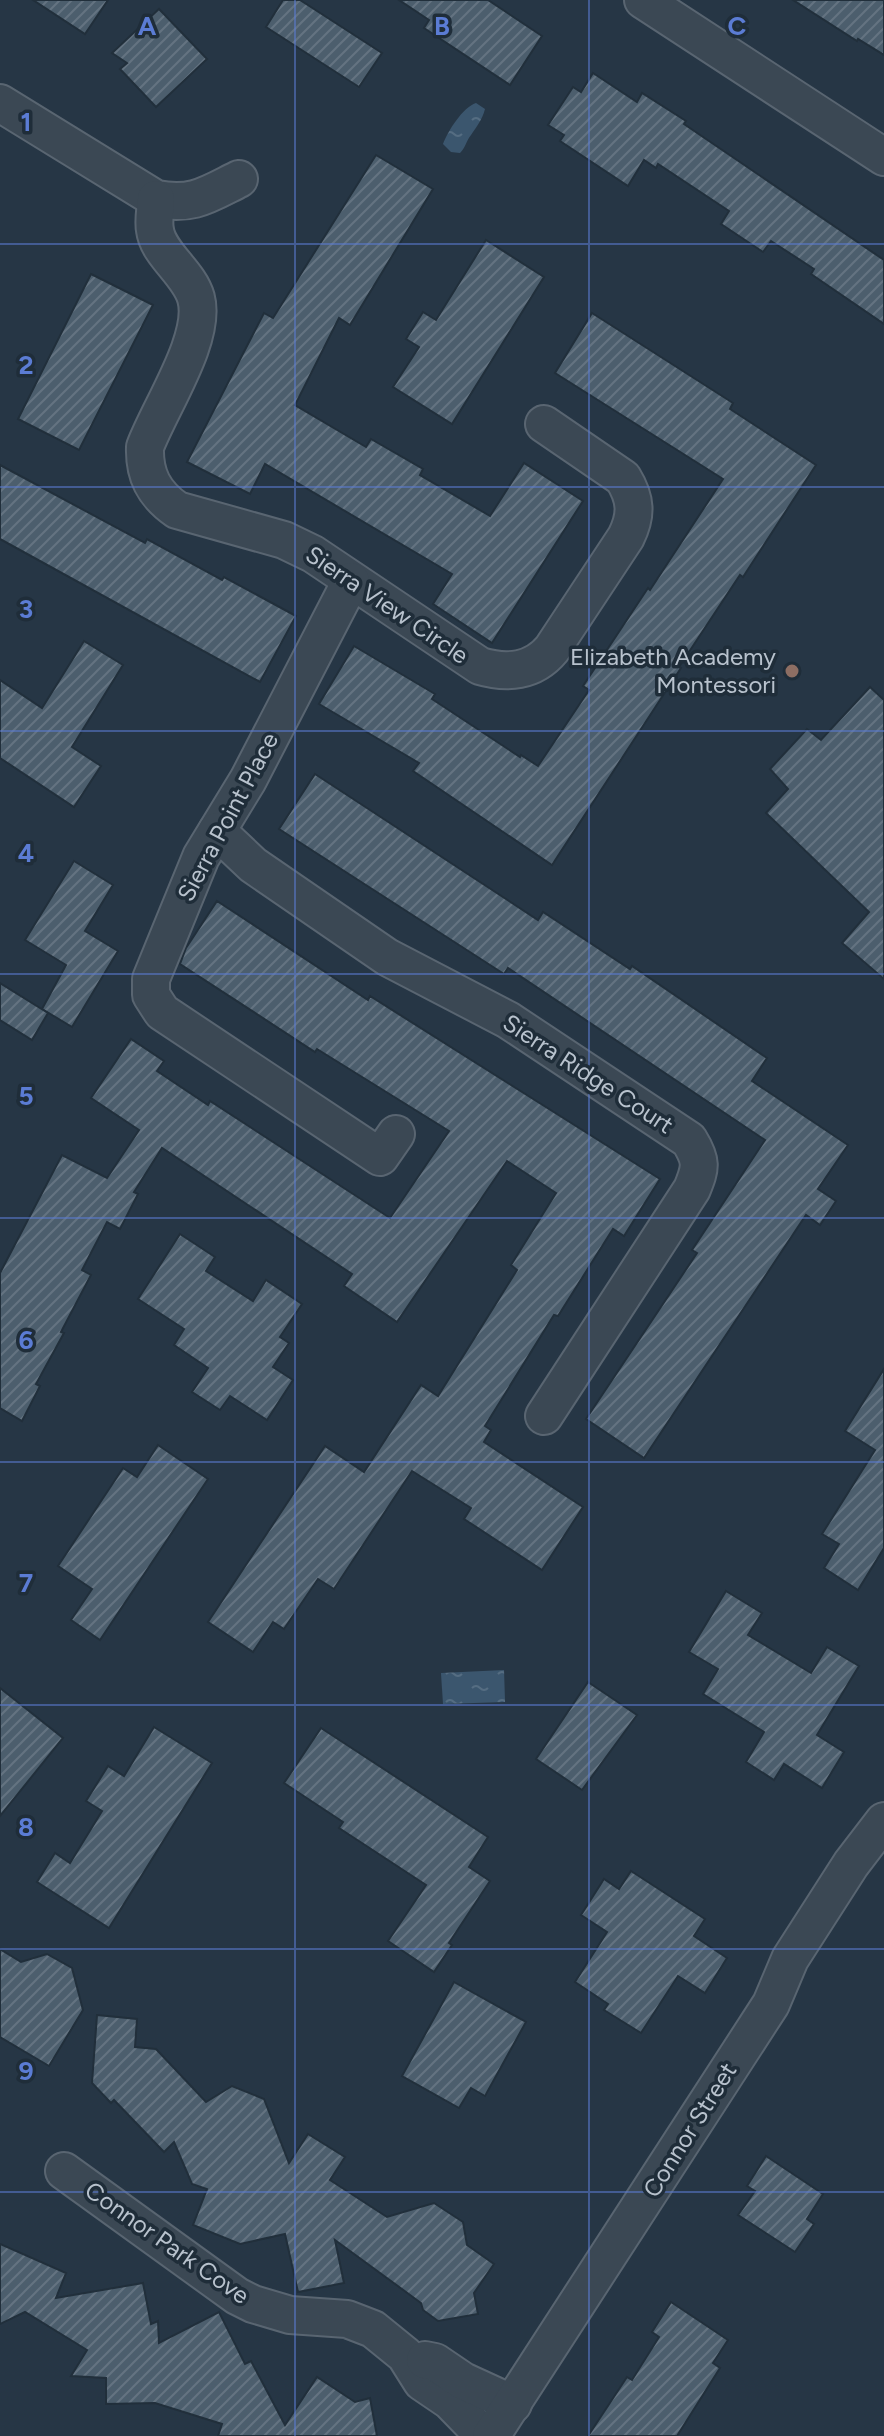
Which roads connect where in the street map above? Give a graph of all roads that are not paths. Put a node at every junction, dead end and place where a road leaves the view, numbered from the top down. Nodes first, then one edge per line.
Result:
1 (643, 0) edge
2 (0, 103) edge
3 (884, 157) edge
4 (239, 179) dead end
5 (156, 199) junction
6 (544, 424) dead end
7 (351, 581) junction
8 (217, 831) junction
9 (396, 1134) dead end
10 (544, 1416) dead end
11 (884, 1821) edge
12 (64, 2171) dead end
13 (405, 2355) junction
14 (513, 2404) junction
15 (484, 2436) edge
16 (491, 2436) edge

1 - 3 street
2 - 5 street
4 - 5 street
5 - 7 street, Sierra View Circle
6 - 7 street, Sierra View Circle
7 - 8 street, Sierra Point Place
8 - 9 street, Sierra Point Place
8 - 10 street, Sierra Ridge Court
11 - 14 street, Connor Street
12 - 13 street, Connor Park Cove
13 - 14 street, Connor Park Cove
13 - 15 street, Connor Park Cove
14 - 16 street, Connor Street

